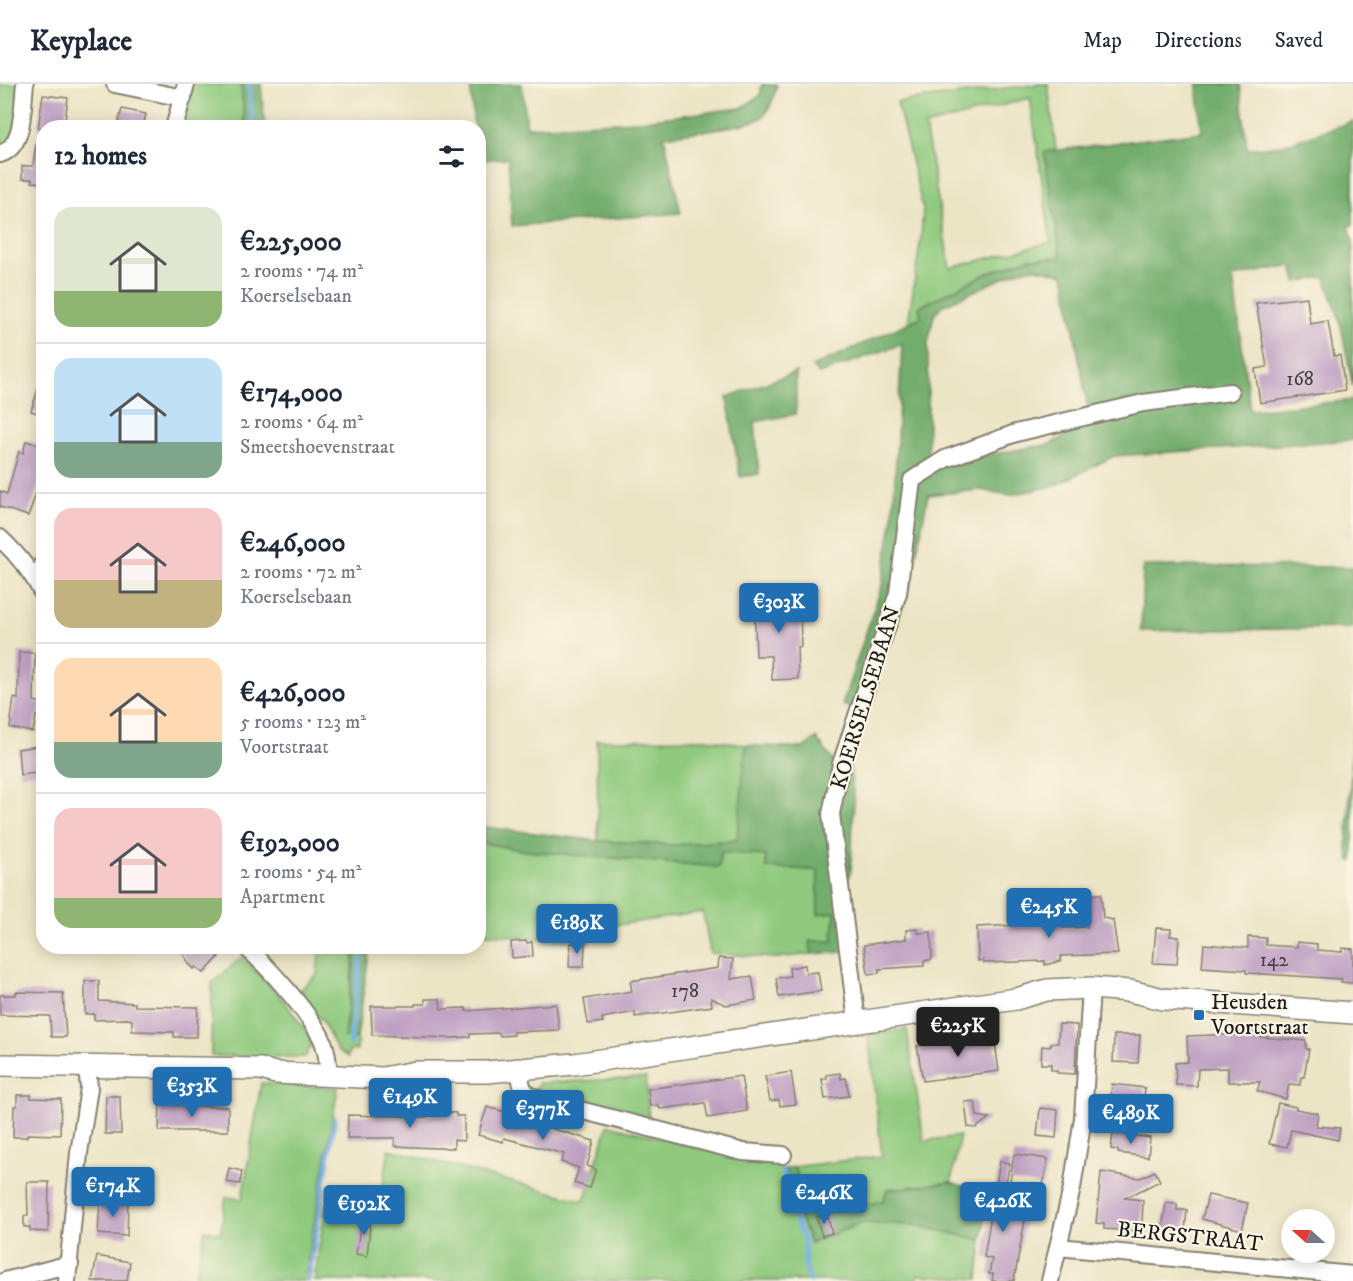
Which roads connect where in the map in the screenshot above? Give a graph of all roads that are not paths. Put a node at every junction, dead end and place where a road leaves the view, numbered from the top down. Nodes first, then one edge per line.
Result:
1 (25, 84) edge
2 (115, 84) edge
3 (184, 91) edge
4 (176, 120) edge
5 (0, 154) edge
6 (1230, 392) dead end
7 (0, 538) edge
8 (36, 582) edge
9 (252, 954) edge
10 (1090, 995) junction
11 (1353, 1013) edge
12 (857, 1022) junction
13 (0, 1065) edge
14 (87, 1066) junction
15 (520, 1069) junction
16 (328, 1070) junction
17 (783, 1155) dead end
18 (1059, 1246) junction
19 (70, 1264) junction
20 (1353, 1275) edge
21 (5, 1281) edge
22 (67, 1281) edge
23 (1050, 1281) edge

1 - 5 street
2 - 3 street
3 - 4 street
6 - 12 street, KOERSELSEBAAN
7 - 8 street
9 - 16 street
10 - 11 street
10 - 12 street
10 - 18 street
12 - 15 street
13 - 14 street
14 - 16 street
14 - 19 street
15 - 16 street
15 - 17 street
18 - 20 street, BERGSTRAAT
18 - 23 street
19 - 21 street
19 - 22 street

